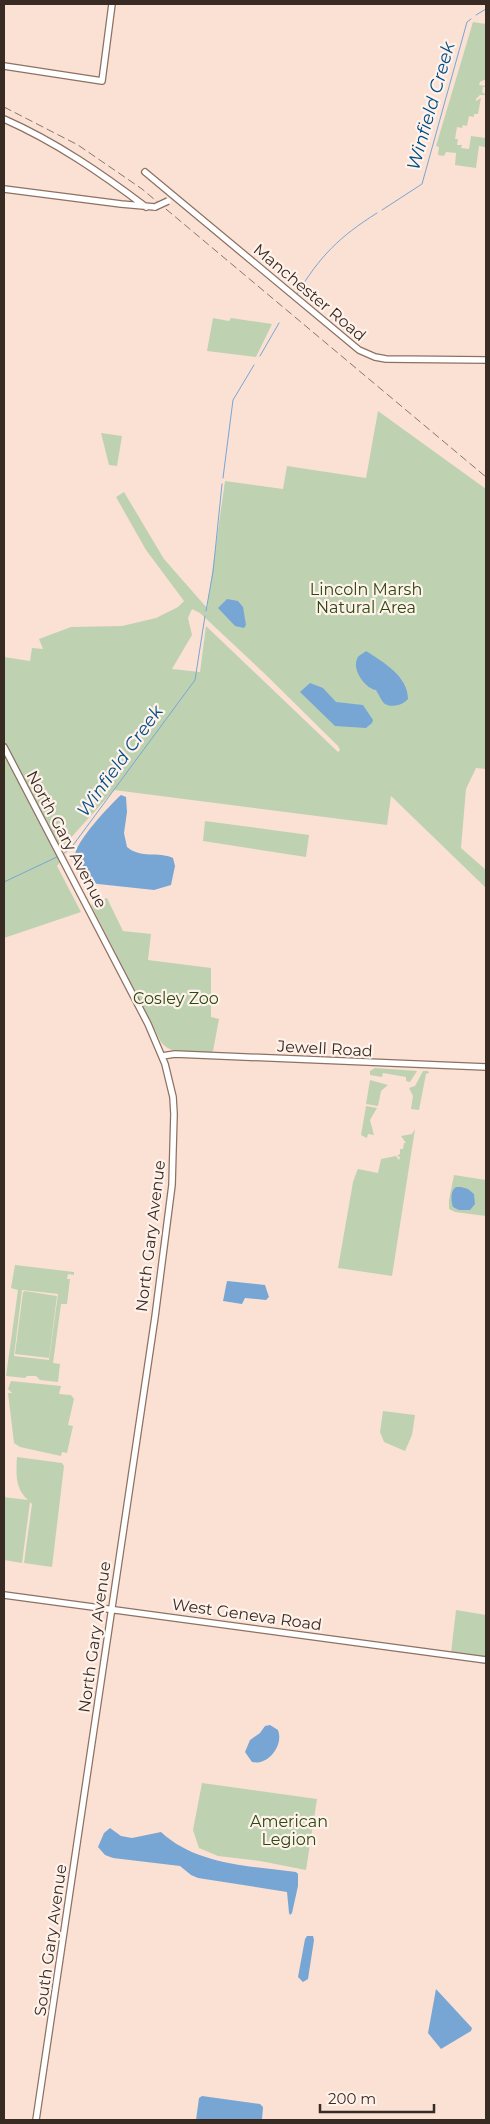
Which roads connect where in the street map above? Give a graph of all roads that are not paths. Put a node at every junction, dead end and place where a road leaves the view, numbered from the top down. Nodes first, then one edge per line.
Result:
1 (112, 4) edge
2 (4, 66) edge
3 (4, 119) edge
4 (145, 172) dead end
5 (4, 189) edge
6 (171, 199) junction
7 (146, 207) junction
8 (486, 360) edge
9 (4, 747) edge
10 (162, 1056) junction
11 (486, 1067) edge
12 (4, 1595) edge
13 (112, 1610) junction
14 (486, 1660) edge
15 (90, 1764) joint
16 (36, 2120) edge

1 - 2 street
3 - 7 street
4 - 6 street, Manchester Road
5 - 7 street
6 - 7 street, bridge
6 - 8 street, Manchester Road
9 - 10 street, North Gary Avenue
10 - 11 street, Jewell Road
10 - 13 street, North Gary Avenue
12 - 13 street, West Geneva Road
13 - 14 street, West Geneva Road
13 - 15 street, North Gary Avenue
15 - 16 street, South Gary Avenue

